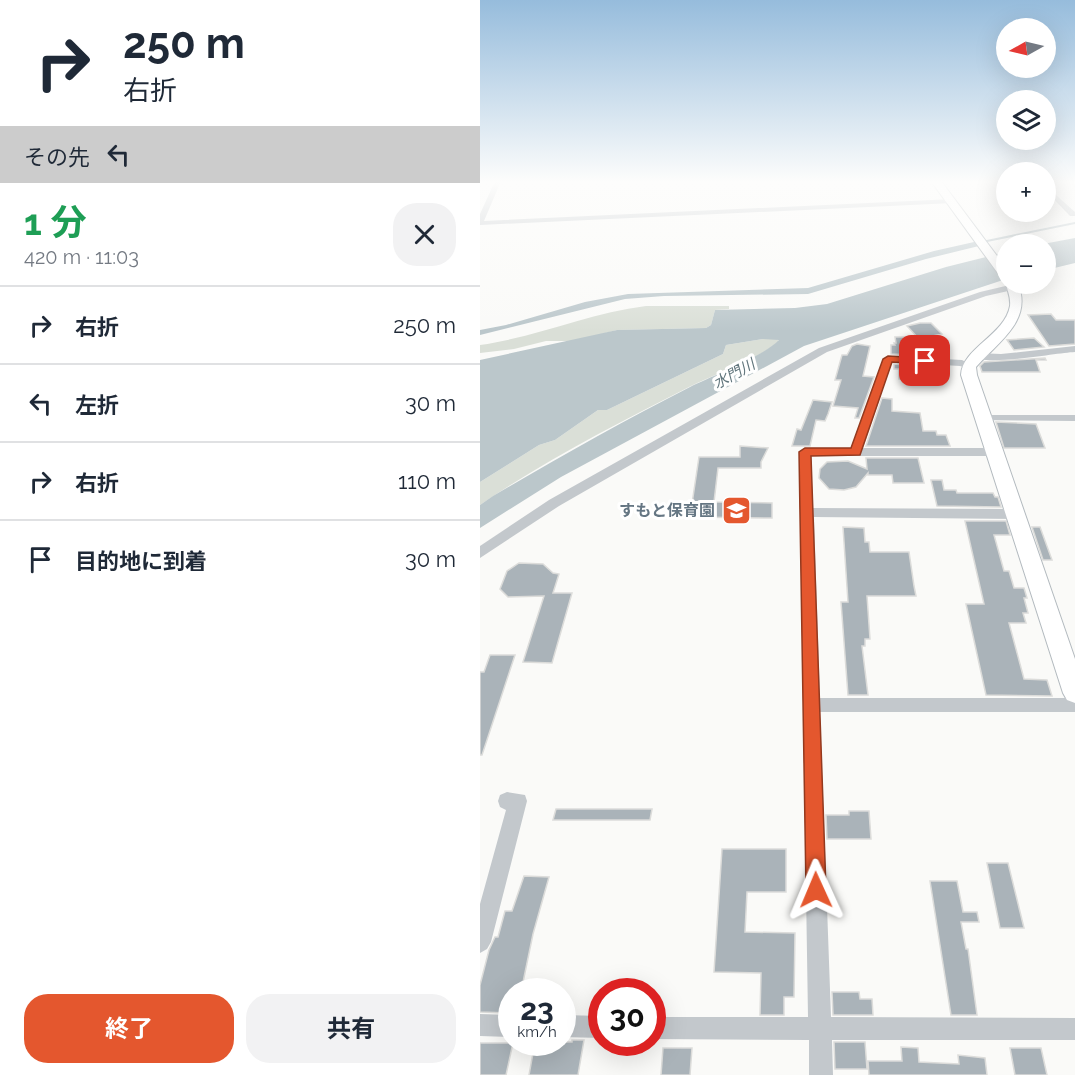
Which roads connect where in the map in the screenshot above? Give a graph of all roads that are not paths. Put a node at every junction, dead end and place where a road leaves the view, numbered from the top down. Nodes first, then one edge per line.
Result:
1 (975, 231) edge
2 (996, 260) edge
3 (996, 288) edge
4 (1014, 294) edge
5 (1075, 350) edge
6 (973, 361) junction
7 (984, 418) junction
8 (1075, 418) edge
9 (856, 452) junction
10 (995, 452) junction
11 (807, 512) junction
12 (1016, 514) junction
13 (480, 553) edge
14 (1075, 693) edge
15 (811, 705) junction
16 (1075, 705) edge
17 (507, 801) dead end
18 (480, 942) edge
19 (480, 1026) edge
20 (498, 1026) edge
21 (666, 1028) edge
22 (1075, 1029) edge
23 (820, 1030) junction
24 (821, 1075) edge

1 - 2 street
3 - 13 street
4 - 6 street
5 - 6 street
6 - 7 street
6 - 9 street
7 - 8 street
7 - 10 street
9 - 10 street
9 - 11 street
10 - 12 street
11 - 12 street
11 - 15 street
12 - 14 street
15 - 16 street
15 - 23 street
17 - 18 street
19 - 20 street
21 - 23 street
22 - 23 street
23 - 24 street

